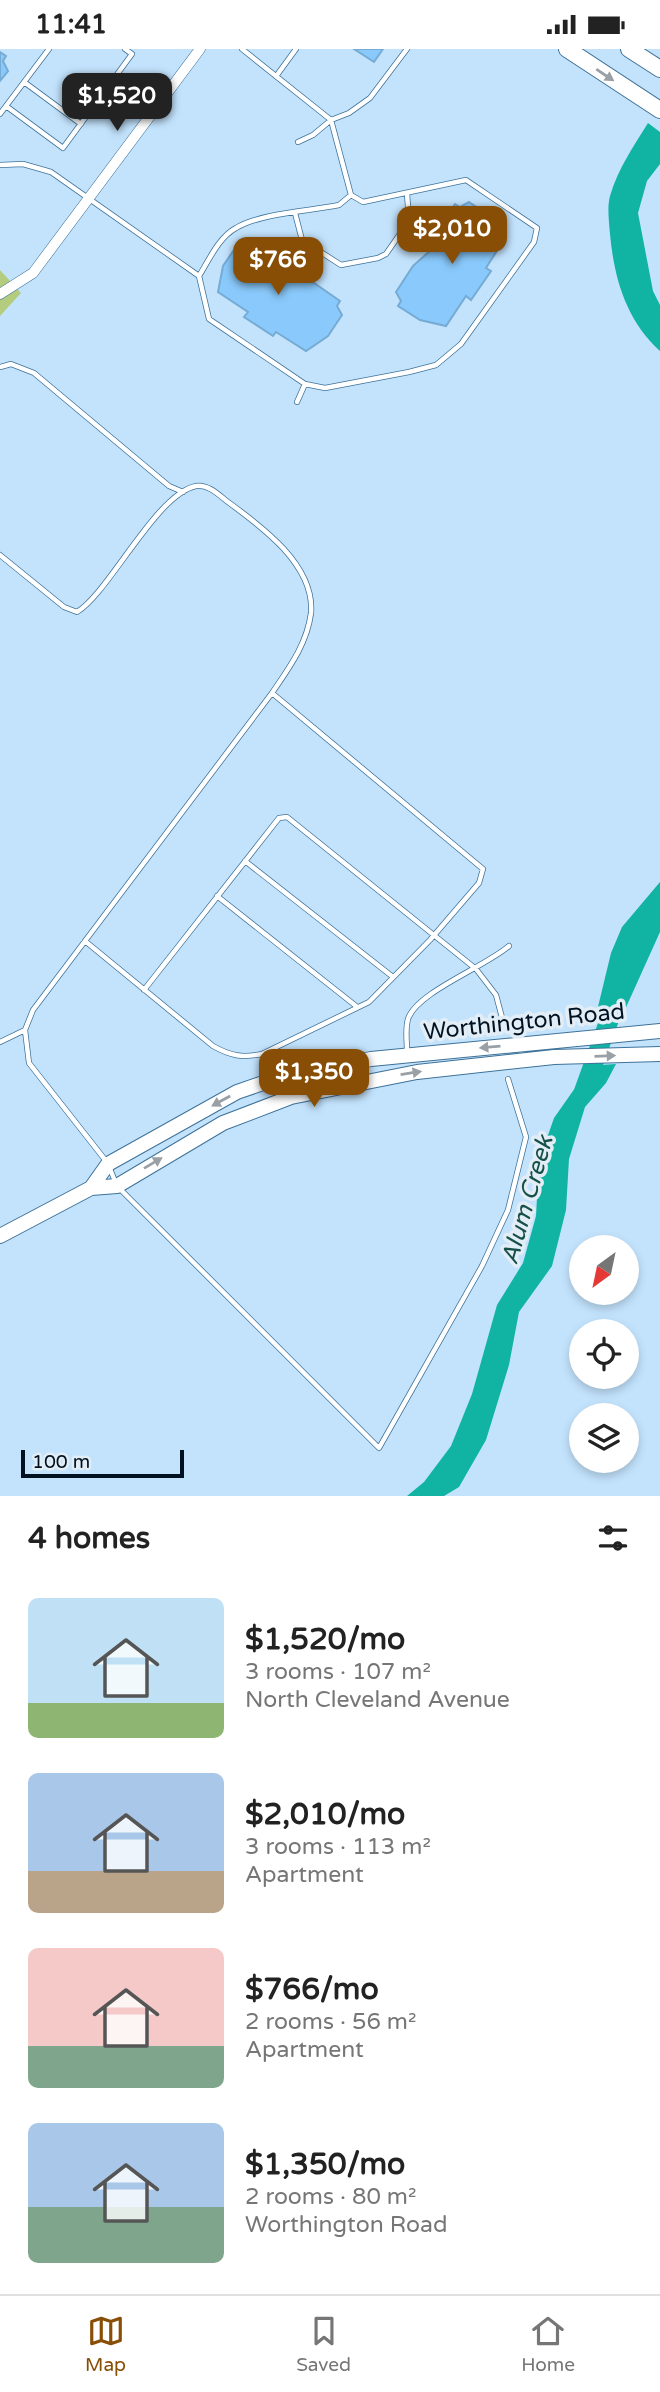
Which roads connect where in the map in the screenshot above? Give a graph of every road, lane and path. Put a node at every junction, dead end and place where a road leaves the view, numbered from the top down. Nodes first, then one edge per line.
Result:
1 (49, 49) edge
2 (125, 49) edge
3 (200, 49) edge
4 (242, 49) edge
5 (296, 49) edge
6 (407, 49) edge
7 (567, 49) edge
8 (629, 49) edge
9 (134, 52) edge
10 (660, 69) edge
11 (277, 75) junction
12 (24, 82) junction
13 (6, 106) junction
14 (660, 110) edge
15 (0, 114) edge
16 (331, 120) junction
17 (81, 124) junction
18 (298, 142) dead end
19 (0, 165) edge
20 (407, 193) junction
21 (351, 195) junction
22 (88, 197) junction
23 (295, 213) junction
24 (199, 276) junction
25 (0, 294) edge
26 (0, 367) edge
27 (305, 384) junction
28 (297, 402) dead end
29 (183, 492) junction
30 (0, 555) edge
31 (272, 693) junction
32 (245, 861) junction
33 (217, 896) junction
34 (434, 935) junction
35 (85, 941) junction
36 (509, 946) dead end
37 (476, 969) junction
38 (393, 977) junction
39 (144, 990) junction
40 (356, 1006) junction
41 (504, 1025) dead end
42 (25, 1030) junction
43 (657, 1031) edge
44 (0, 1042) edge
45 (658, 1054) edge
46 (407, 1056) junction
47 (508, 1079) dead end
48 (108, 1164) junction
49 (117, 1186) junction
50 (91, 1188) junction
51 (0, 1236) edge

1 - 12 lane
2 - 9 lane
3 - 22 street
4 - 11 lane
5 - 11 lane
6 - 16 lane
7 -> 14 main road
8 - 10 main road
9 - 17 lane
11 - 16 lane
12 - 13 lane
12 - 17 lane
13 - 15 lane
13 - 17 lane
16 - 18 lane
16 - 21 lane
19 - 22 lane
20 - 21 lane
20 - 23 lane
20 - 27 lane
21 - 23 lane
22 - 24 lane
22 - 25 street
23 - 24 lane
24 - 27 lane
26 - 29 lane
27 - 28 lane
29 - 30 lane
29 - 31 lane
31 - 34 lane
31 - 35 lane
32 - 33 lane
32 - 34 lane
32 - 38 lane
33 - 39 lane
33 - 40 lane
34 - 37 lane
34 - 38 lane
35 - 39 lane
35 - 42 lane
36 - 37 lane
37 - 41 lane
37 - 46 lane
38 - 40 lane
39 - 40 lane
42 - 44 lane
42 - 48 lane
43 -> 46 main road, Worthington Road
49 -> 45 main road, Worthington Road
46 -> 48 main road, Worthington Road
47 - 49 lane
48 - 49 lane
48 - 50 main road, Worthington Road
49 - 50 main road, Worthington Road
50 - 51 main road, Worthington Road

